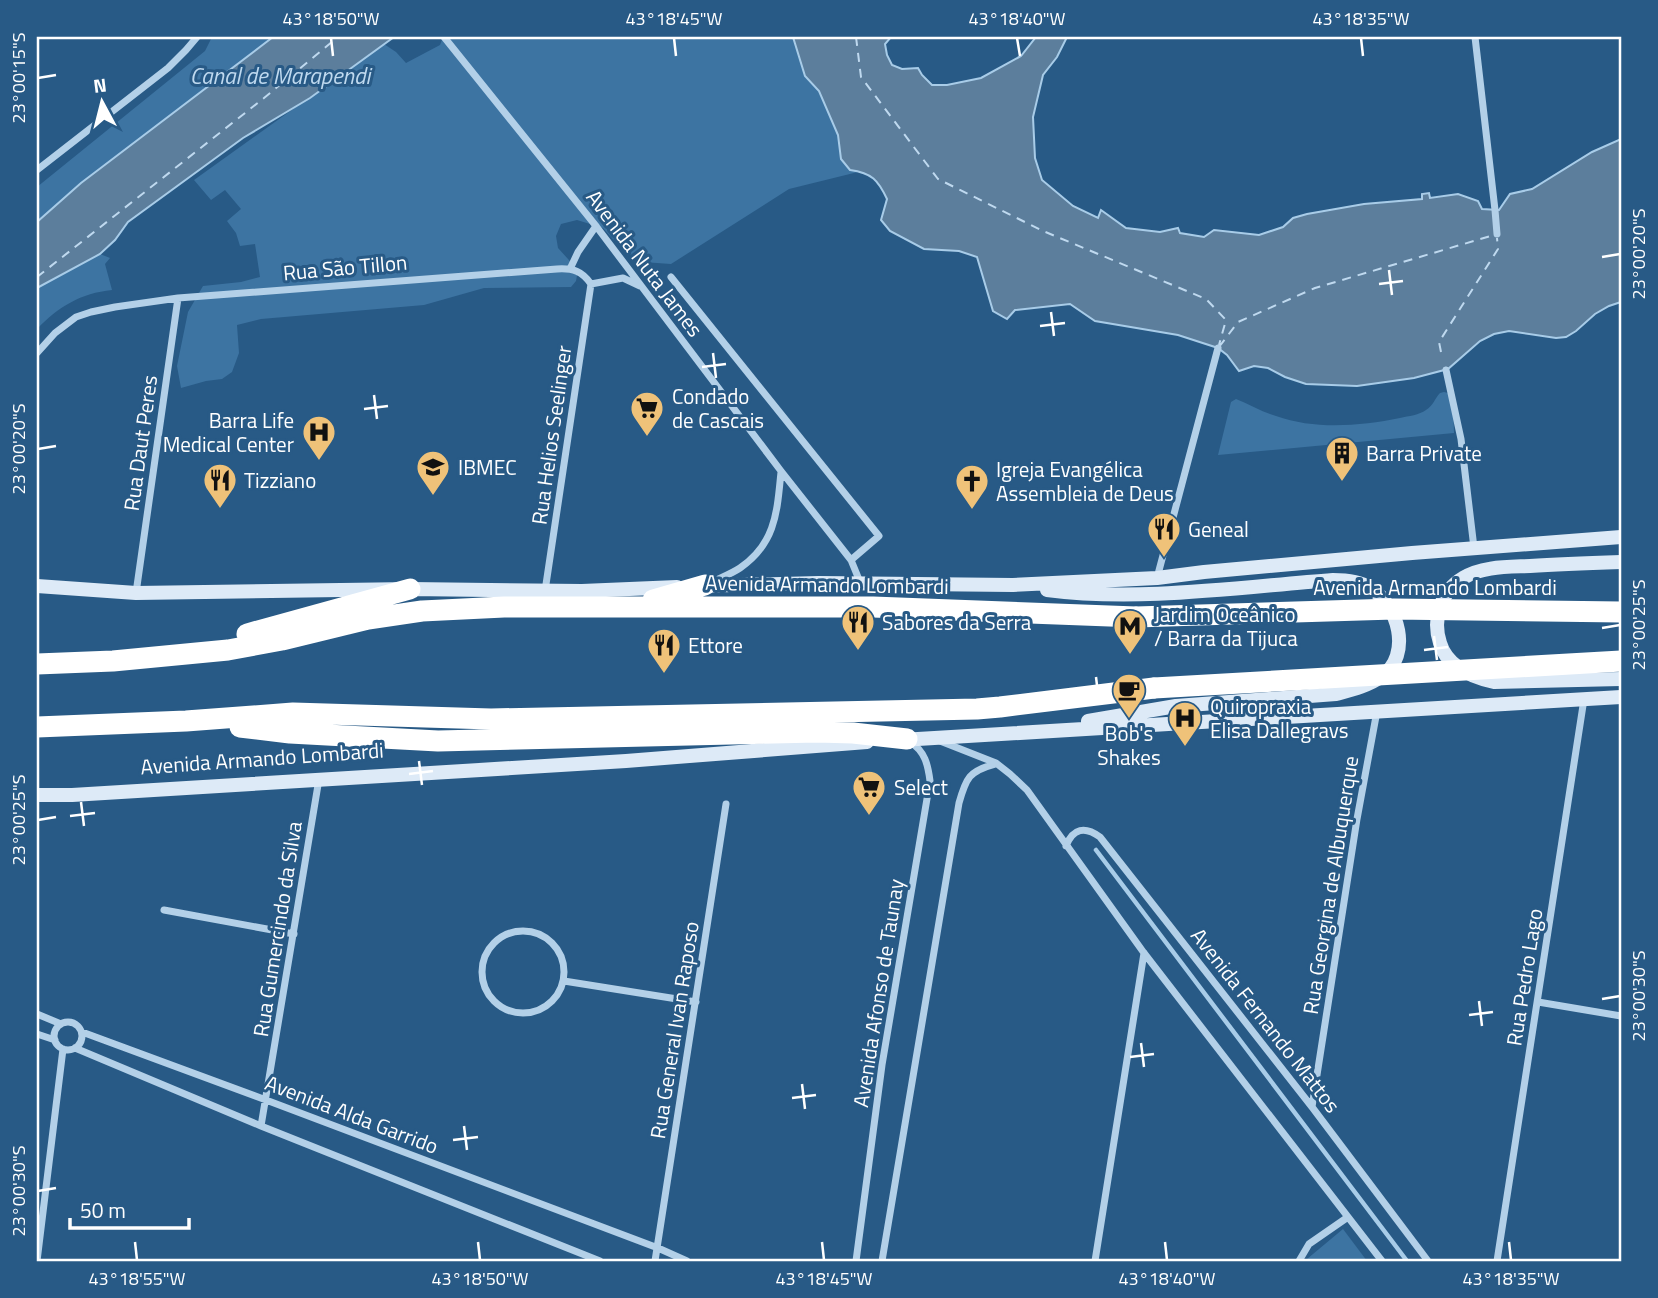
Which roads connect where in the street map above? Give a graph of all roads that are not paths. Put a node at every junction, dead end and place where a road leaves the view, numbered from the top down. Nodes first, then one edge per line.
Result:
1 (197, 37) edge
2 (444, 37) edge
3 (1475, 37) edge
4 (37, 170) edge
5 (596, 226) junction
6 (1497, 234) dead end
7 (570, 269) junction
8 (671, 277) dead end
9 (591, 284) junction
10 (640, 286) junction
11 (178, 299) junction
12 (1218, 348) dead end
13 (37, 353) edge
14 (1446, 370) dead end
15 (781, 471) junction
16 (1621, 537) edge
17 (1475, 548) junction
18 (851, 560) junction
19 (1621, 562) edge
20 (1157, 578) junction
21 (861, 583) junction
22 (705, 585) junction
23 (1013, 585) junction
24 (37, 586) edge
25 (410, 589) junction
26 (545, 591) junction
27 (136, 593) junction
28 (627, 608) junction
29 (1621, 612) edge
30 (168, 657) junction
31 (1621, 661) edge
32 (37, 664) edge
33 (1621, 679) edge
34 (1621, 697) edge
35 (1584, 699) junction
36 (1377, 711) junction
37 (186, 721) junction
38 (37, 727) edge
39 (1035, 732) junction
40 (933, 738) junction
41 (907, 739) junction
42 (996, 763) junction
43 (320, 779) junction
44 (37, 795) edge
45 (726, 804) dead end
46 (1066, 846) junction
47 (164, 910) dead end
48 (294, 934) junction
49 (1144, 953) junction
50 (564, 982) junction
51 (696, 1002) junction
52 (1538, 1002) junction
53 (37, 1014) edge
54 (1621, 1016) edge
55 (61, 1024) junction
56 (82, 1032) junction
57 (37, 1034) edge
58 (55, 1040) junction
59 (75, 1048) junction
60 (63, 1049) junction
61 (267, 1100) junction
62 (1312, 1107) junction
63 (261, 1126) junction
64 (1348, 1217) junction
65 (658, 1248) junction
66 (37, 1261) edge
67 (600, 1261) edge
68 (655, 1261) edge
69 (687, 1261) edge
70 (856, 1261) edge
71 (882, 1261) edge
72 (1095, 1261) edge
73 (1299, 1261) edge
74 (1382, 1261) edge
75 (1428, 1261) edge
76 (1497, 1261) edge

1 - 4 street
2 - 5 street, Avenida Nuta James
3 - 6 street
5 - 7 street
5 - 10 street, Avenida Nuta James
7 - 9 street
7 - 11 street, Rua São Tillon
8 - 18 street
9 - 10 street
9 - 26 street, Rua Helios Seelinger
10 - 15 street, Avenida Nuta James
11 - 13 street, Rua São Tillon
11 - 27 street, Rua Daut Peres
12 - 20 street
14 - 17 street
15 - 18 street, Avenida Nuta James
15 - 22 street
16 - 17 main road, Avenida Armando Lombardi
17 - 20 main road, Avenida Armando Lombardi
18 - 21 street, Avenida Nuta James
19 - 33 main road
20 - 23 main road, Avenida Armando Lombardi
21 - 22 main road, Avenida Armando Lombardi
21 - 23 main road, Avenida Armando Lombardi
22 - 26 main road, Avenida Armando Lombardi
22 - 28 highway
23 - 39 main road
24 - 27 main road, Avenida Armando Lombardi
25 - 26 main road, Avenida Armando Lombardi
25 - 27 main road, Avenida Armando Lombardi
25 - 30 highway
28 - 29 highway, Avenida Armando Lombardi, bridge
28 - 30 highway, Avenida Armando Lombardi
30 - 32 highway, Avenida Armando Lombardi
31 - 37 highway, Avenida Armando Lombardi, bridge
34 - 35 main road, Avenida Armando Lombardi
35 - 36 main road, Avenida Armando Lombardi
35 - 52 street, Rua Pedro Lago
36 - 39 main road, Avenida Armando Lombardi
36 - 62 street, Rua Georgina de Albuquerque
37 - 38 highway, Avenida Armando Lombardi
37 - 41 highway
39 - 40 main road, Avenida Armando Lombardi
40 - 41 main road, Avenida Armando Lombardi
40 - 42 street
41 - 43 main road, Avenida Armando Lombardi
41 - 70 street, Avenida Afonso de Taunay
42 - 46 street
42 - 71 street
43 - 44 main road, Avenida Armando Lombardi
43 - 48 street, Rua Gumercindo da Silva
45 - 51 street, Rua General Ivan Raposo
46 - 49 street
46 - 62 street, Avenida Fernando Mattos
47 - 48 street
48 - 61 street, Rua Gumercindo da Silva
49 - 64 street
49 - 72 street
50 - 50 street
50 - 51 street
51 - 65 street, Rua General Ivan Raposo
52 - 54 street
52 - 76 street, Rua Pedro Lago
53 - 55 street
55 - 56 street
55 - 58 street
56 - 59 street
56 - 61 street, Avenida Alda Garrido
57 - 58 street
58 - 60 street
59 - 60 street
59 - 63 street, Avenida Alda Garrido
60 - 66 street
61 - 63 street, Rua Gumercindo da Silva
61 - 65 street, Avenida Alda Garrido
62 - 75 street, Avenida Fernando Mattos
63 - 67 street, Avenida Alda Garrido
64 - 73 street
64 - 74 street
65 - 68 street, Rua General Ivan Raposo
65 - 69 street, Avenida Alda Garrido

